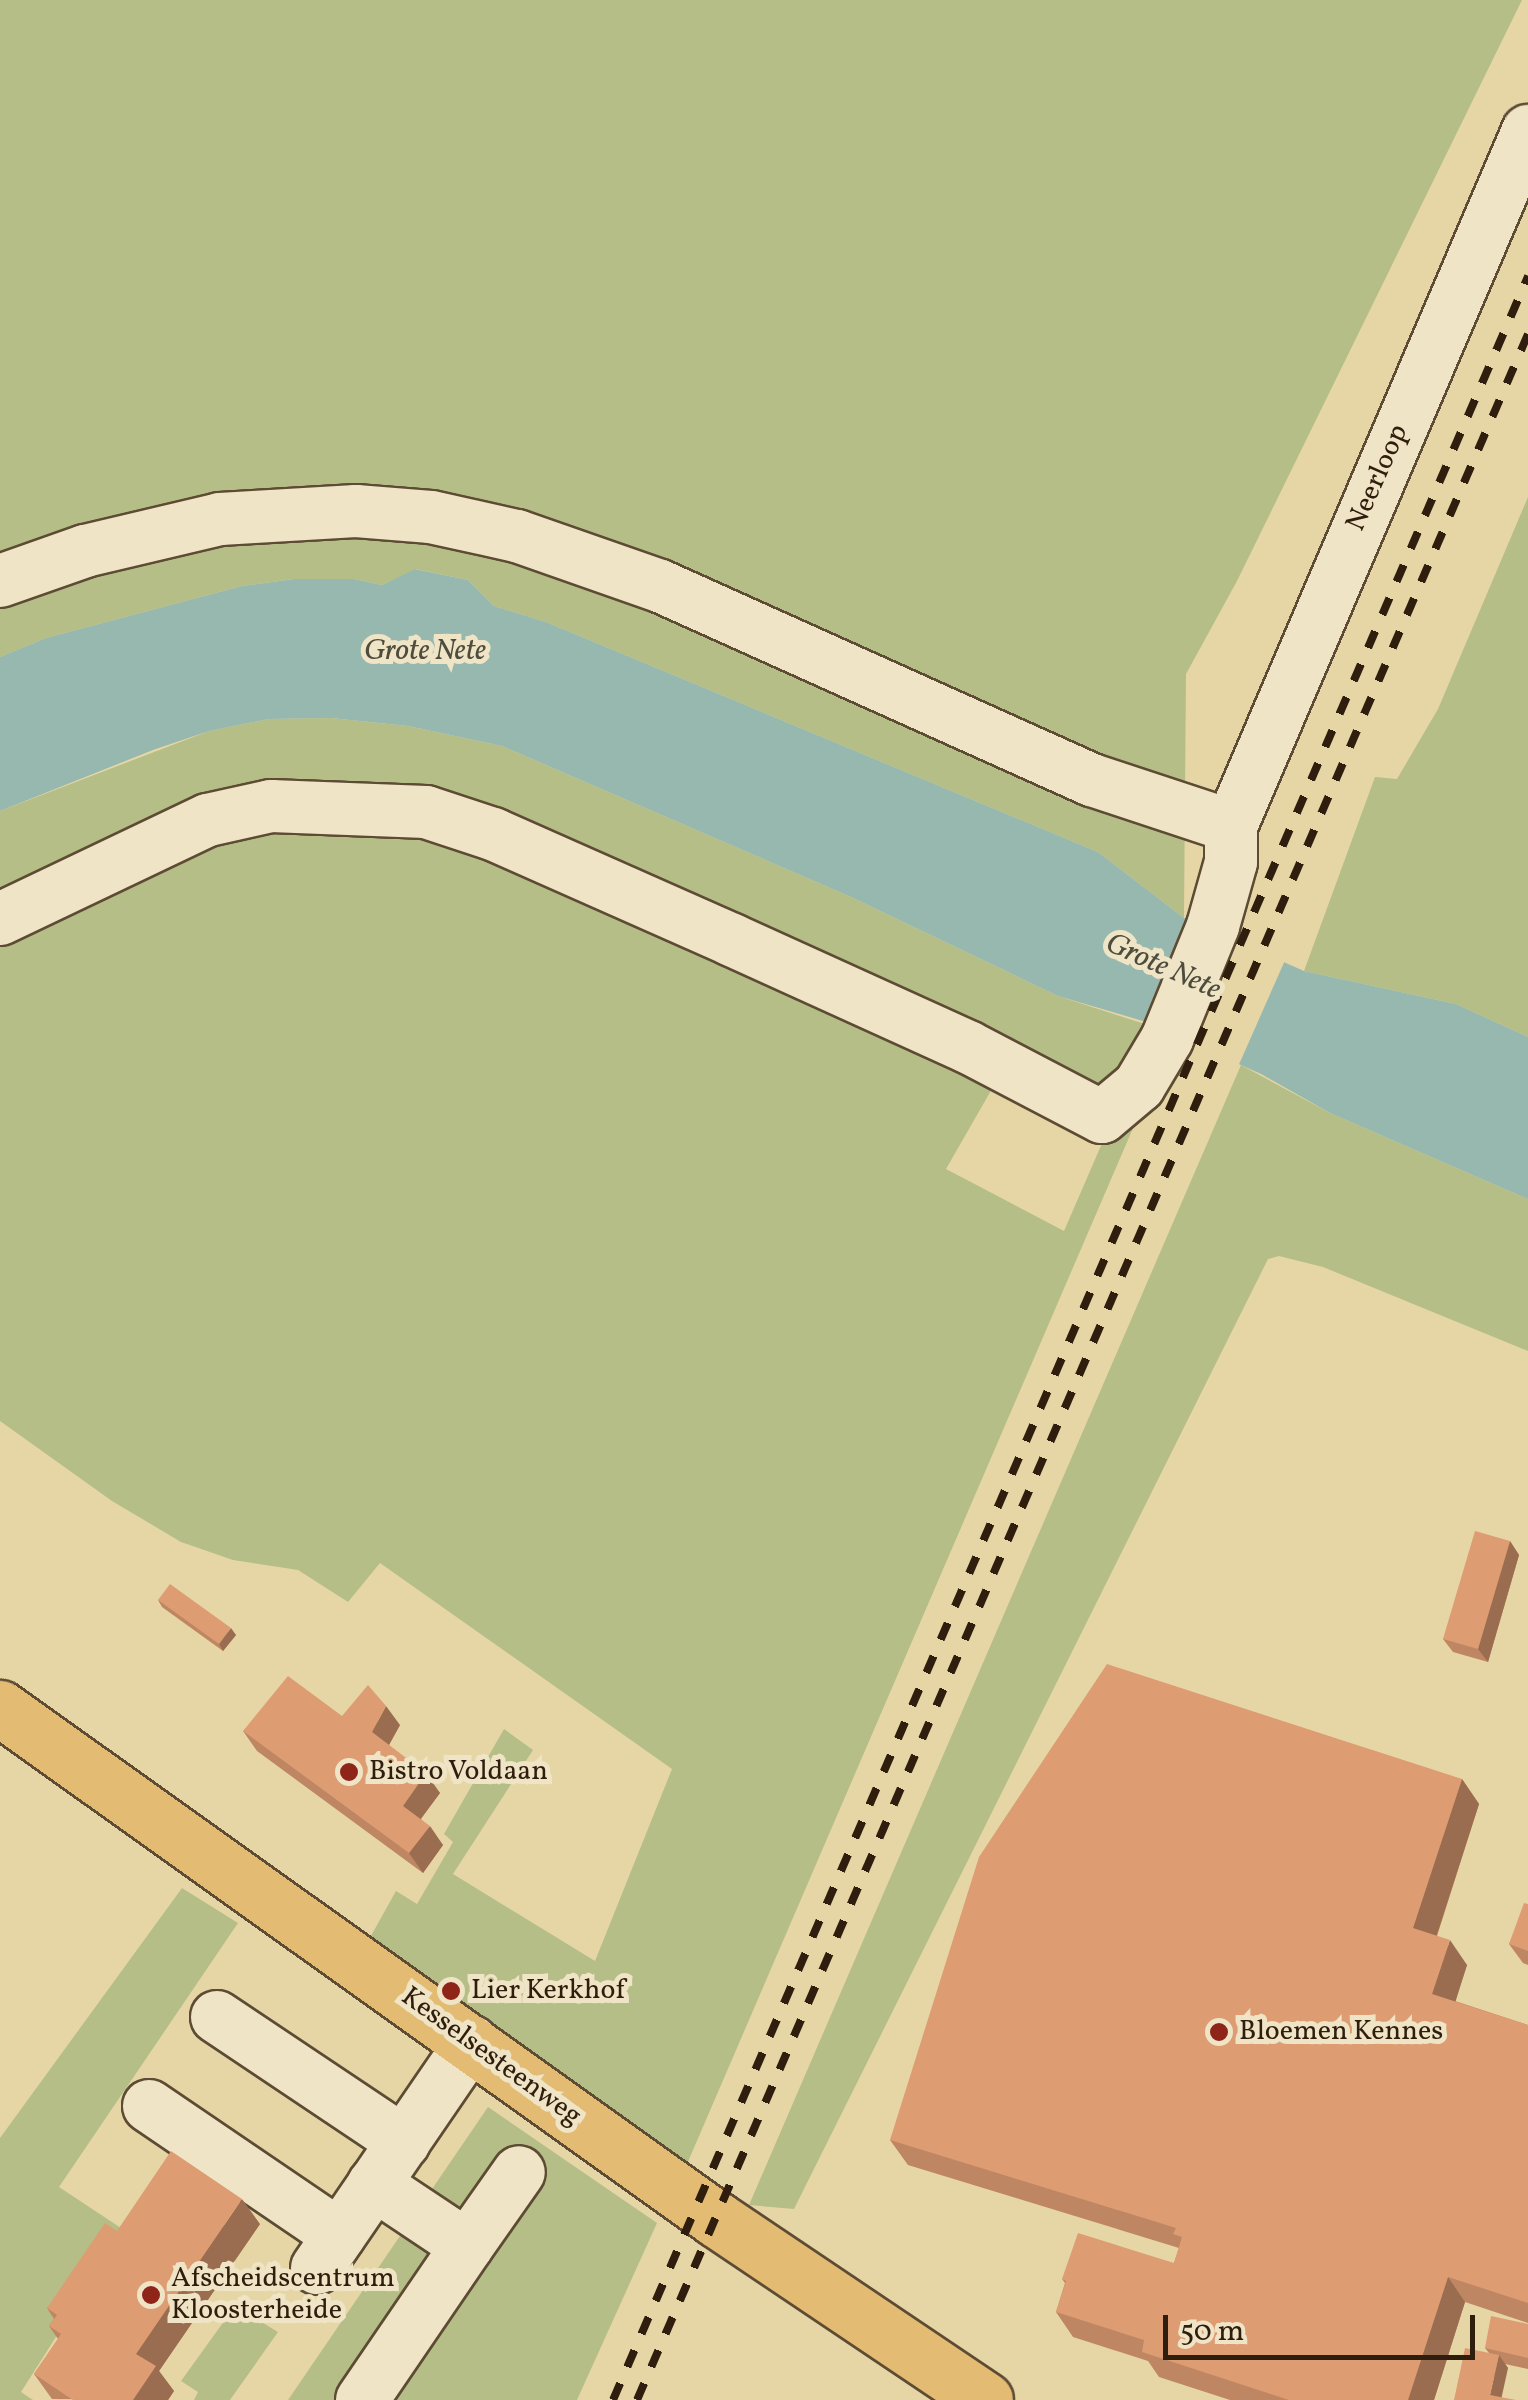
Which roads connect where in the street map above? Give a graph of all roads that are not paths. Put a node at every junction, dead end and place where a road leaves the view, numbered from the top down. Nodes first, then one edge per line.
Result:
1 (1528, 131) edge
2 (0, 581) edge
3 (1231, 826) junction
4 (0, 919) edge
5 (0, 1708) edge
6 (217, 2017) dead end
7 (472, 2042) junction
8 (149, 2106) dead end
9 (404, 2142) junction
10 (520, 2172) dead end
11 (374, 2184) junction
12 (467, 2246) junction
13 (362, 2400) edge
14 (985, 2400) edge

1 - 3 street, Neerloop
2 - 3 street
3 - 4 street, Neerloop
5 - 7 main road, Kesselsesteenweg
6 - 9 street
7 - 9 street
7 - 14 main road, Kesselsesteenweg
8 - 11 street
9 - 11 street
10 - 12 street
11 - 12 street
12 - 13 street

